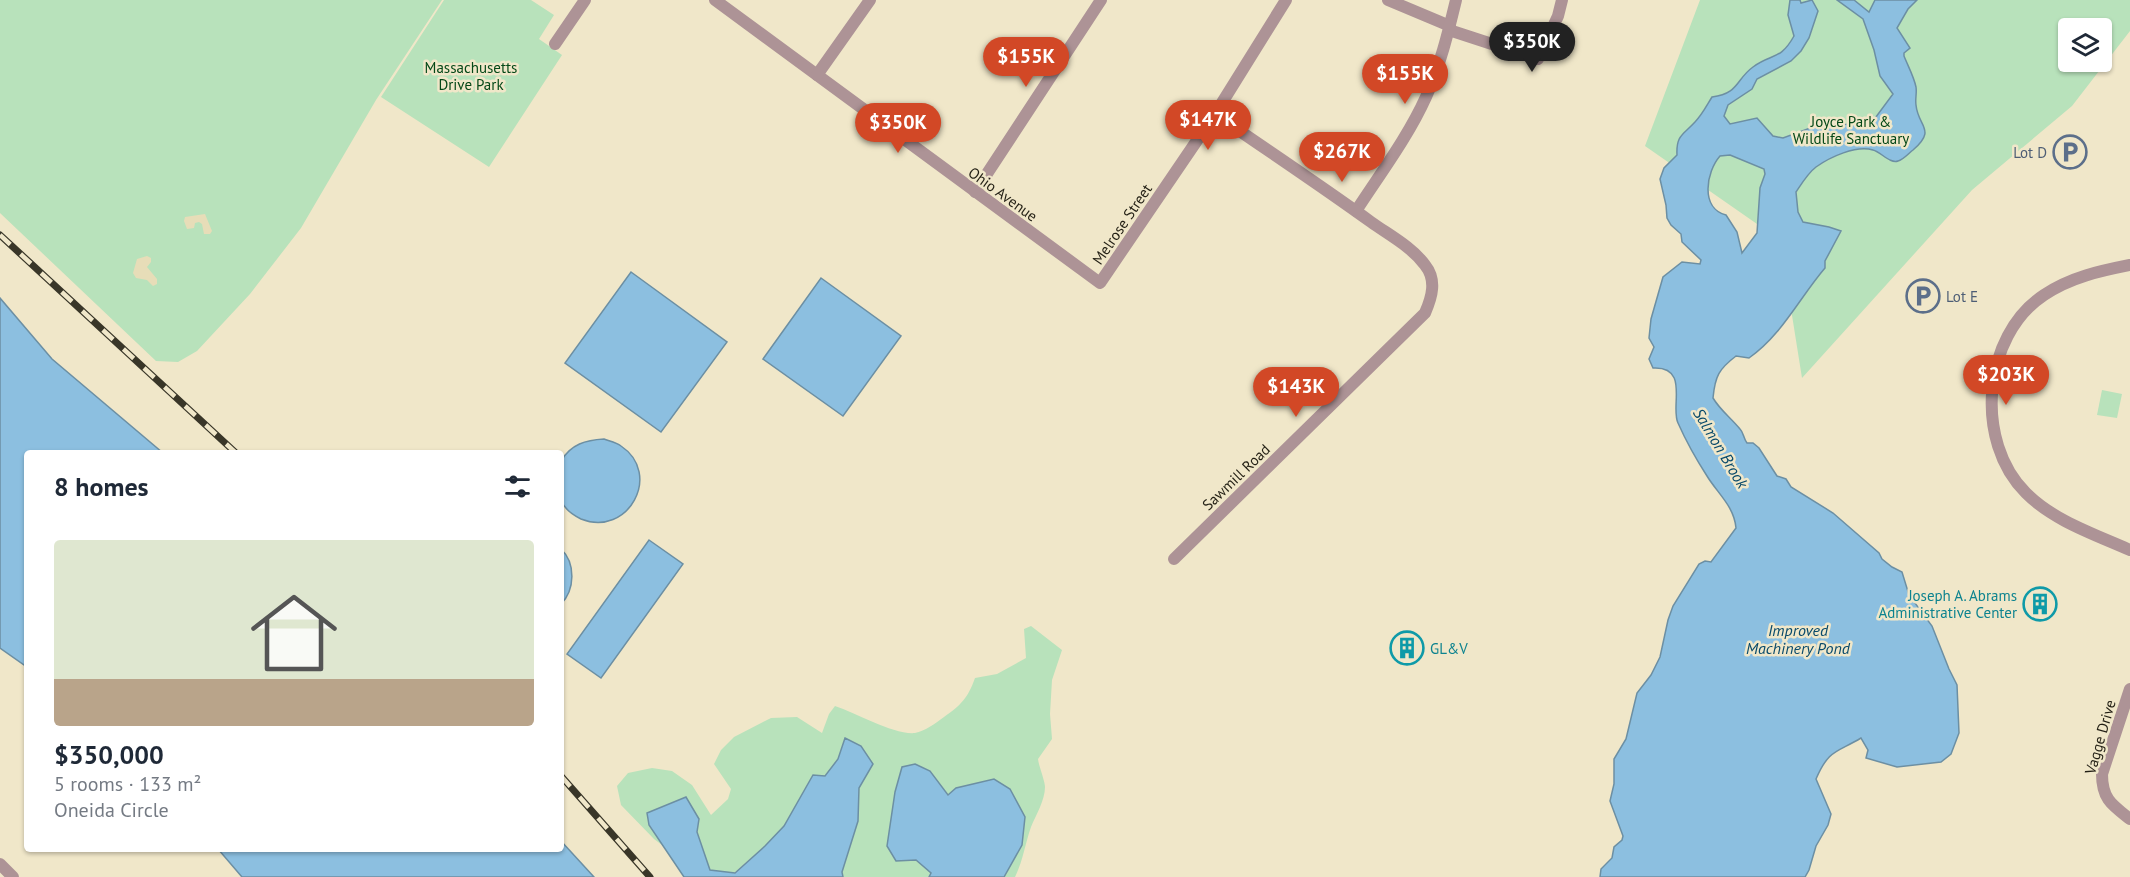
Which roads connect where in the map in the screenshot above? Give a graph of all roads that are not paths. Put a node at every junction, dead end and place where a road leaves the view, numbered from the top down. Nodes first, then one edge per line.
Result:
1 (585, 0) edge
2 (715, 0) edge
3 (870, 0) edge
4 (1101, 0) edge
5 (1286, 0) edge
6 (1388, 0) edge
7 (1456, 0) edge
8 (1562, 0) edge
9 (1450, 28) junction
10 (555, 44) dead end
11 (817, 75) junction
12 (1215, 114) junction
13 (975, 192) junction
14 (1356, 211) junction
15 (2130, 265) edge
16 (1100, 283) joint
17 (2130, 550) edge
18 (1174, 559) dead end
19 (2130, 689) edge
20 (2130, 819) edge
21 (0, 864) edge
22 (13, 877) edge

1 - 10 street
2 - 11 street, Ohio Avenue
3 - 11 street
4 - 13 street
5 - 12 street, Melrose Street
6 - 9 street
7 - 9 street
8 - 9 street
9 - 14 street
11 - 13 street, Ohio Avenue
12 - 14 street
12 - 16 street, Melrose Street
13 - 16 street, Ohio Avenue
14 - 18 street, Sawmill Road
15 - 17 street
19 - 20 street, Vagge Drive
21 - 22 street

